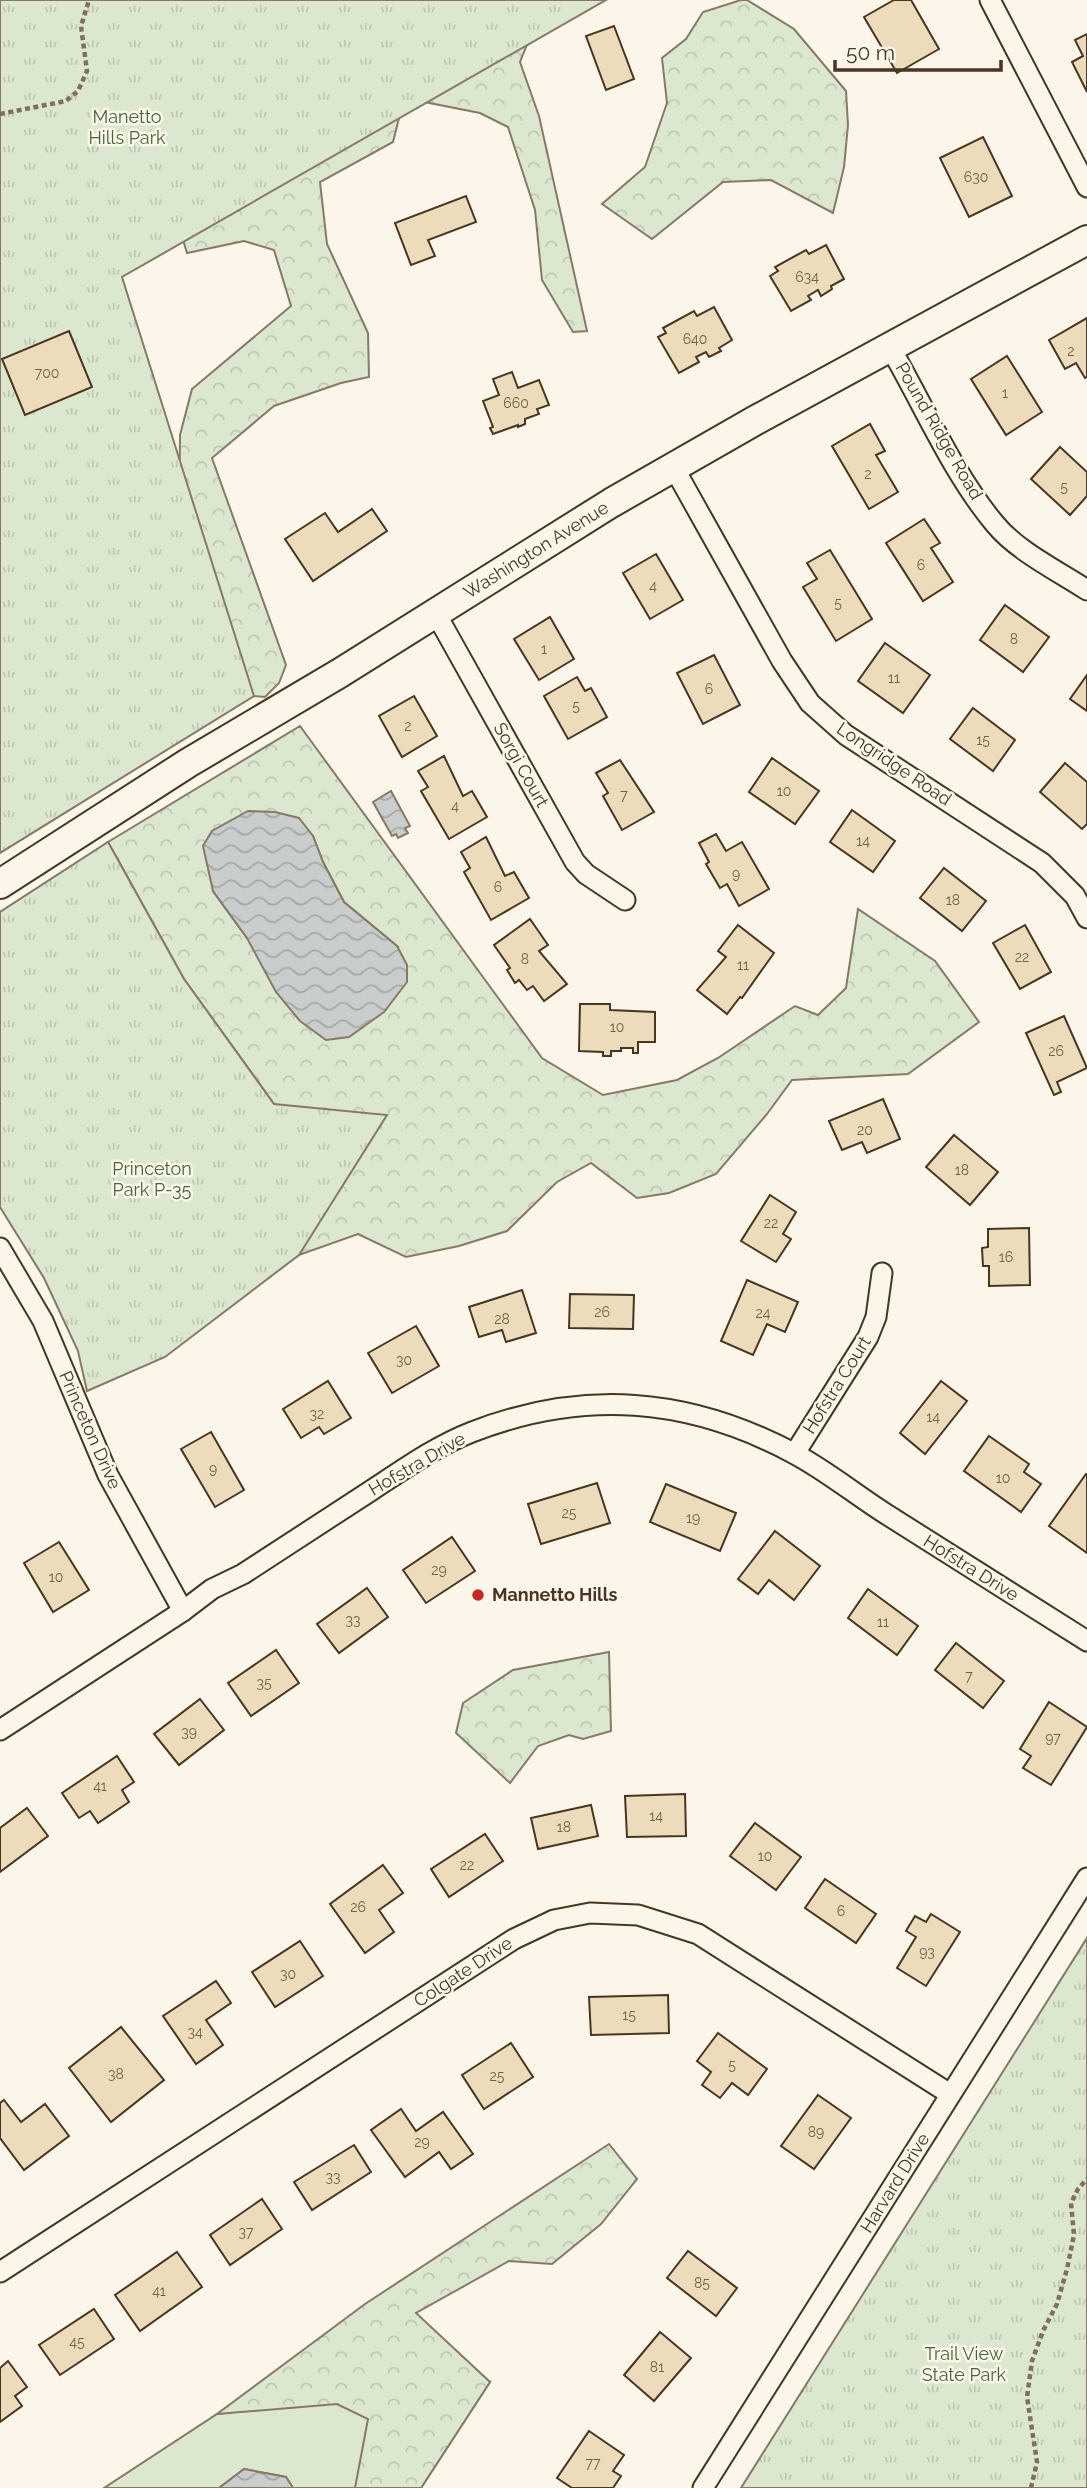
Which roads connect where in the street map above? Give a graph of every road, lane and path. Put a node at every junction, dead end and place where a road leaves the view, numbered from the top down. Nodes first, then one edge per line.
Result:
1 (89, 0) edge
2 (990, 0) edge
3 (0, 114) edge
4 (1087, 187) edge
5 (1087, 240) edge
6 (891, 349) junction
7 (674, 468) junction
8 (1087, 590) edge
9 (435, 612) junction
10 (0, 884) edge
11 (625, 900) dead end
12 (1087, 918) edge
13 (0, 1248) edge
14 (882, 1273) dead end
15 (795, 1453) junction
16 (183, 1611) junction
17 (1087, 1642) edge
18 (0, 1730) edge
19 (1087, 1878) edge
20 (950, 2094) junction
21 (1087, 2179) edge
22 (0, 2272) edge
23 (703, 2488) edge
24 (1031, 2488) edge

1 - 3 path
2 - 4 street
5 - 6 main road, Washington Avenue
6 - 7 main road, Washington Avenue
6 - 8 street, Pound Ridge Road
7 - 9 main road, Washington Avenue
7 - 12 street, Longridge Road
9 - 10 main road, Washington Avenue
9 - 11 street, Sorgi Court
13 - 16 street, Princeton Drive
14 - 15 street, Hofstra Court
15 - 16 street, Hofstra Drive
15 - 17 street, Hofstra Drive
16 - 18 street, Hofstra Drive
19 - 20 street, Harvard Drive
20 - 22 street, Colgate Drive
20 - 23 street, Harvard Drive
21 - 24 path

